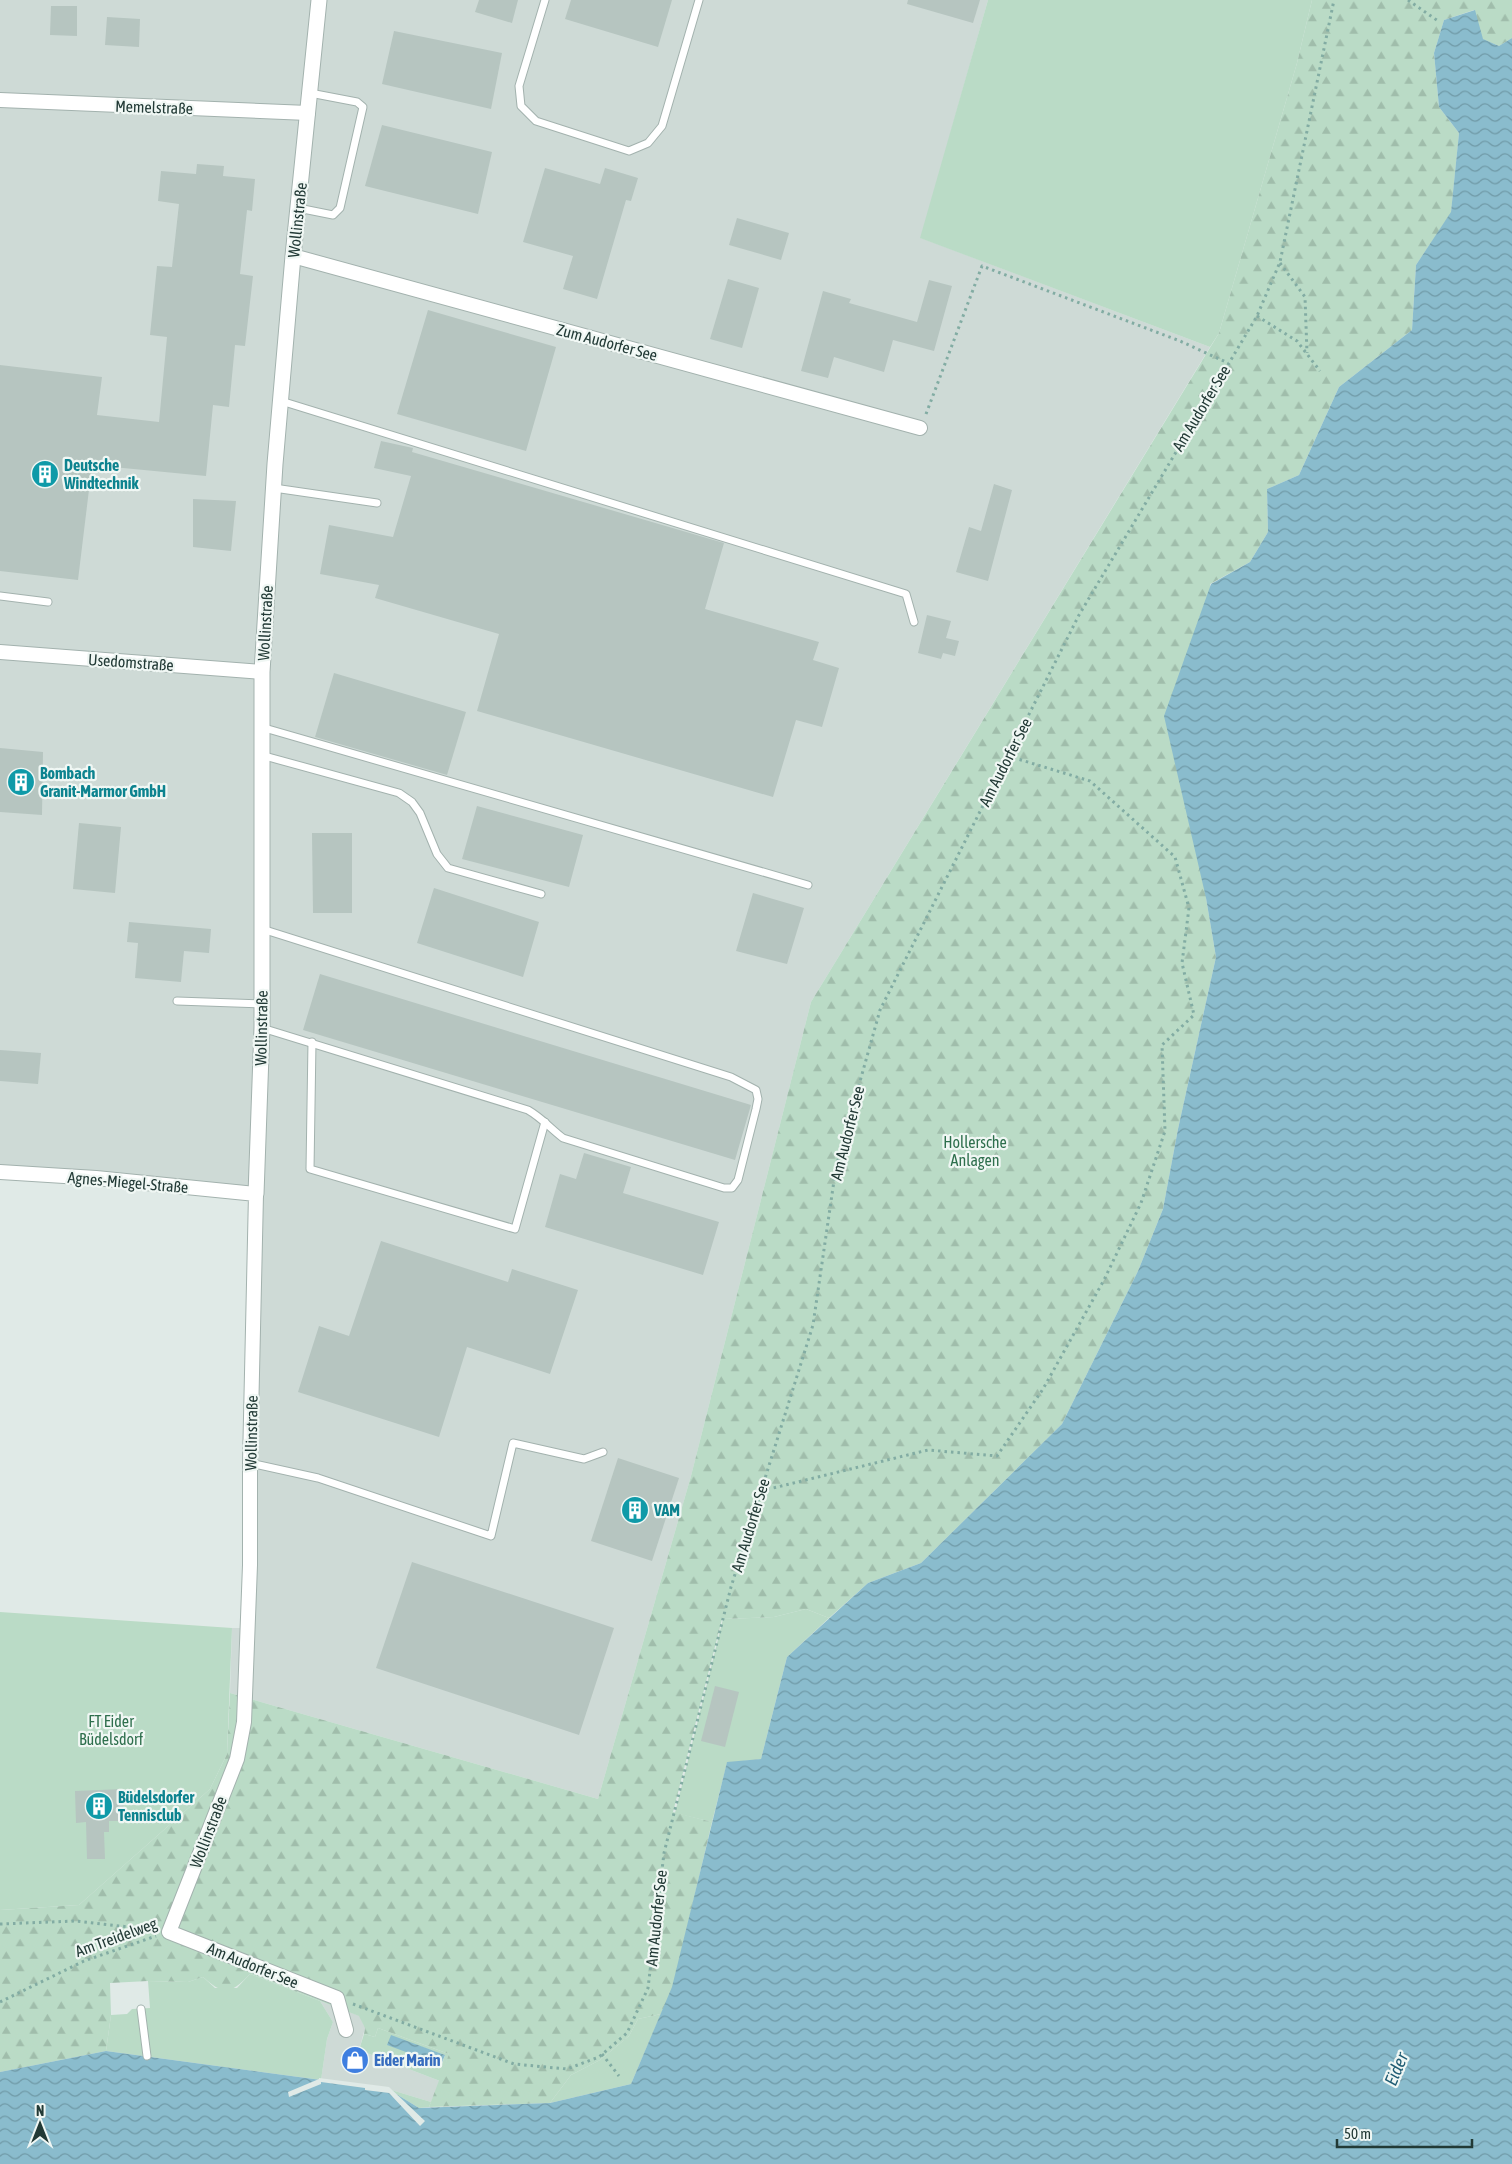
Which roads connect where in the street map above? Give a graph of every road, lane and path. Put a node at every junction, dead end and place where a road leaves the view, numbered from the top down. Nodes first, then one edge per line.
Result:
1 (319, 0) edge
2 (545, 0) edge
3 (699, 0) edge
4 (1334, 0) edge
5 (1408, 0) edge
6 (1438, 21) dead end
7 (310, 93) junction
8 (0, 100) edge
9 (308, 113) junction
10 (298, 208) junction
11 (293, 256) junction
12 (1280, 262) junction
13 (1257, 316) junction
14 (1307, 352) junction
15 (1228, 363) junction
16 (1320, 370) dead end
17 (280, 401) junction
18 (920, 428) joint
19 (274, 488) junction
20 (377, 503) dead end
21 (0, 596) edge
22 (48, 602) dead end
23 (914, 622) dead end
24 (0, 652) edge
25 (262, 672) junction
26 (261, 727) junction
27 (261, 755) junction
28 (1008, 756) junction
29 (808, 885) dead end
30 (541, 894) dead end
31 (262, 929) junction
32 (177, 1001) dead end
33 (262, 1004) junction
34 (262, 1028) junction
35 (312, 1042) junction
36 (545, 1122) junction
37 (0, 1172) edge
38 (256, 1194) junction
39 (603, 1452) dead end
40 (250, 1464) junction
41 (760, 1491) junction
42 (0, 1924) edge
43 (169, 1932) junction
44 (337, 1998) junction
45 (0, 2002) edge
46 (141, 2010) dead end
47 (346, 2030) dead end
48 (602, 2054) junction
49 (147, 2056) dead end
50 (618, 2076) dead end

1 - 7 street, Wollinstraße
2 - 3 lane
4 - 12 path, Am Audorfer See
5 - 6 path
7 - 9 street, Wollinstraße
7 - 10 lane
8 - 9 street, Memelstraße
9 - 10 street, Wollinstraße
10 - 11 street, Wollinstraße
11 - 17 street, Wollinstraße
11 - 18 street, Zum Audorfer See
12 - 13 path, Am Audorfer See
12 - 14 path
13 - 14 path
13 - 15 path, Am Audorfer See
14 - 16 path
15 - 18 path
15 - 28 path, Am Audorfer See
17 - 19 street, Wollinstraße
17 - 23 lane
19 - 20 lane
19 - 25 street, Wollinstraße
21 - 22 lane
24 - 25 street, Usedomstraße
25 - 26 street, Wollinstraße
26 - 27 street, Wollinstraße
26 - 29 lane
27 - 30 lane
27 - 31 street, Wollinstraße
28 - 41 path, Am Audorfer See
28 - 41 path
31 - 33 street, Wollinstraße
31 - 36 lane
32 - 33 lane
33 - 34 street, Wollinstraße
34 - 35 lane
34 - 38 street, Wollinstraße
35 - 36 lane
35 - 36 lane
37 - 38 street, Agnes-Miegel-Straße
38 - 40 street, Wollinstraße
39 - 40 lane
40 - 43 street, Wollinstraße
41 - 48 path, Am Audorfer See
42 - 43 path, Am Treidelweg
43 - 44 street, Am Audorfer See
43 - 45 path, Am Treidelweg
44 - 47 street
44 - 48 path, Am Audorfer See
46 - 49 lane
48 - 50 path

